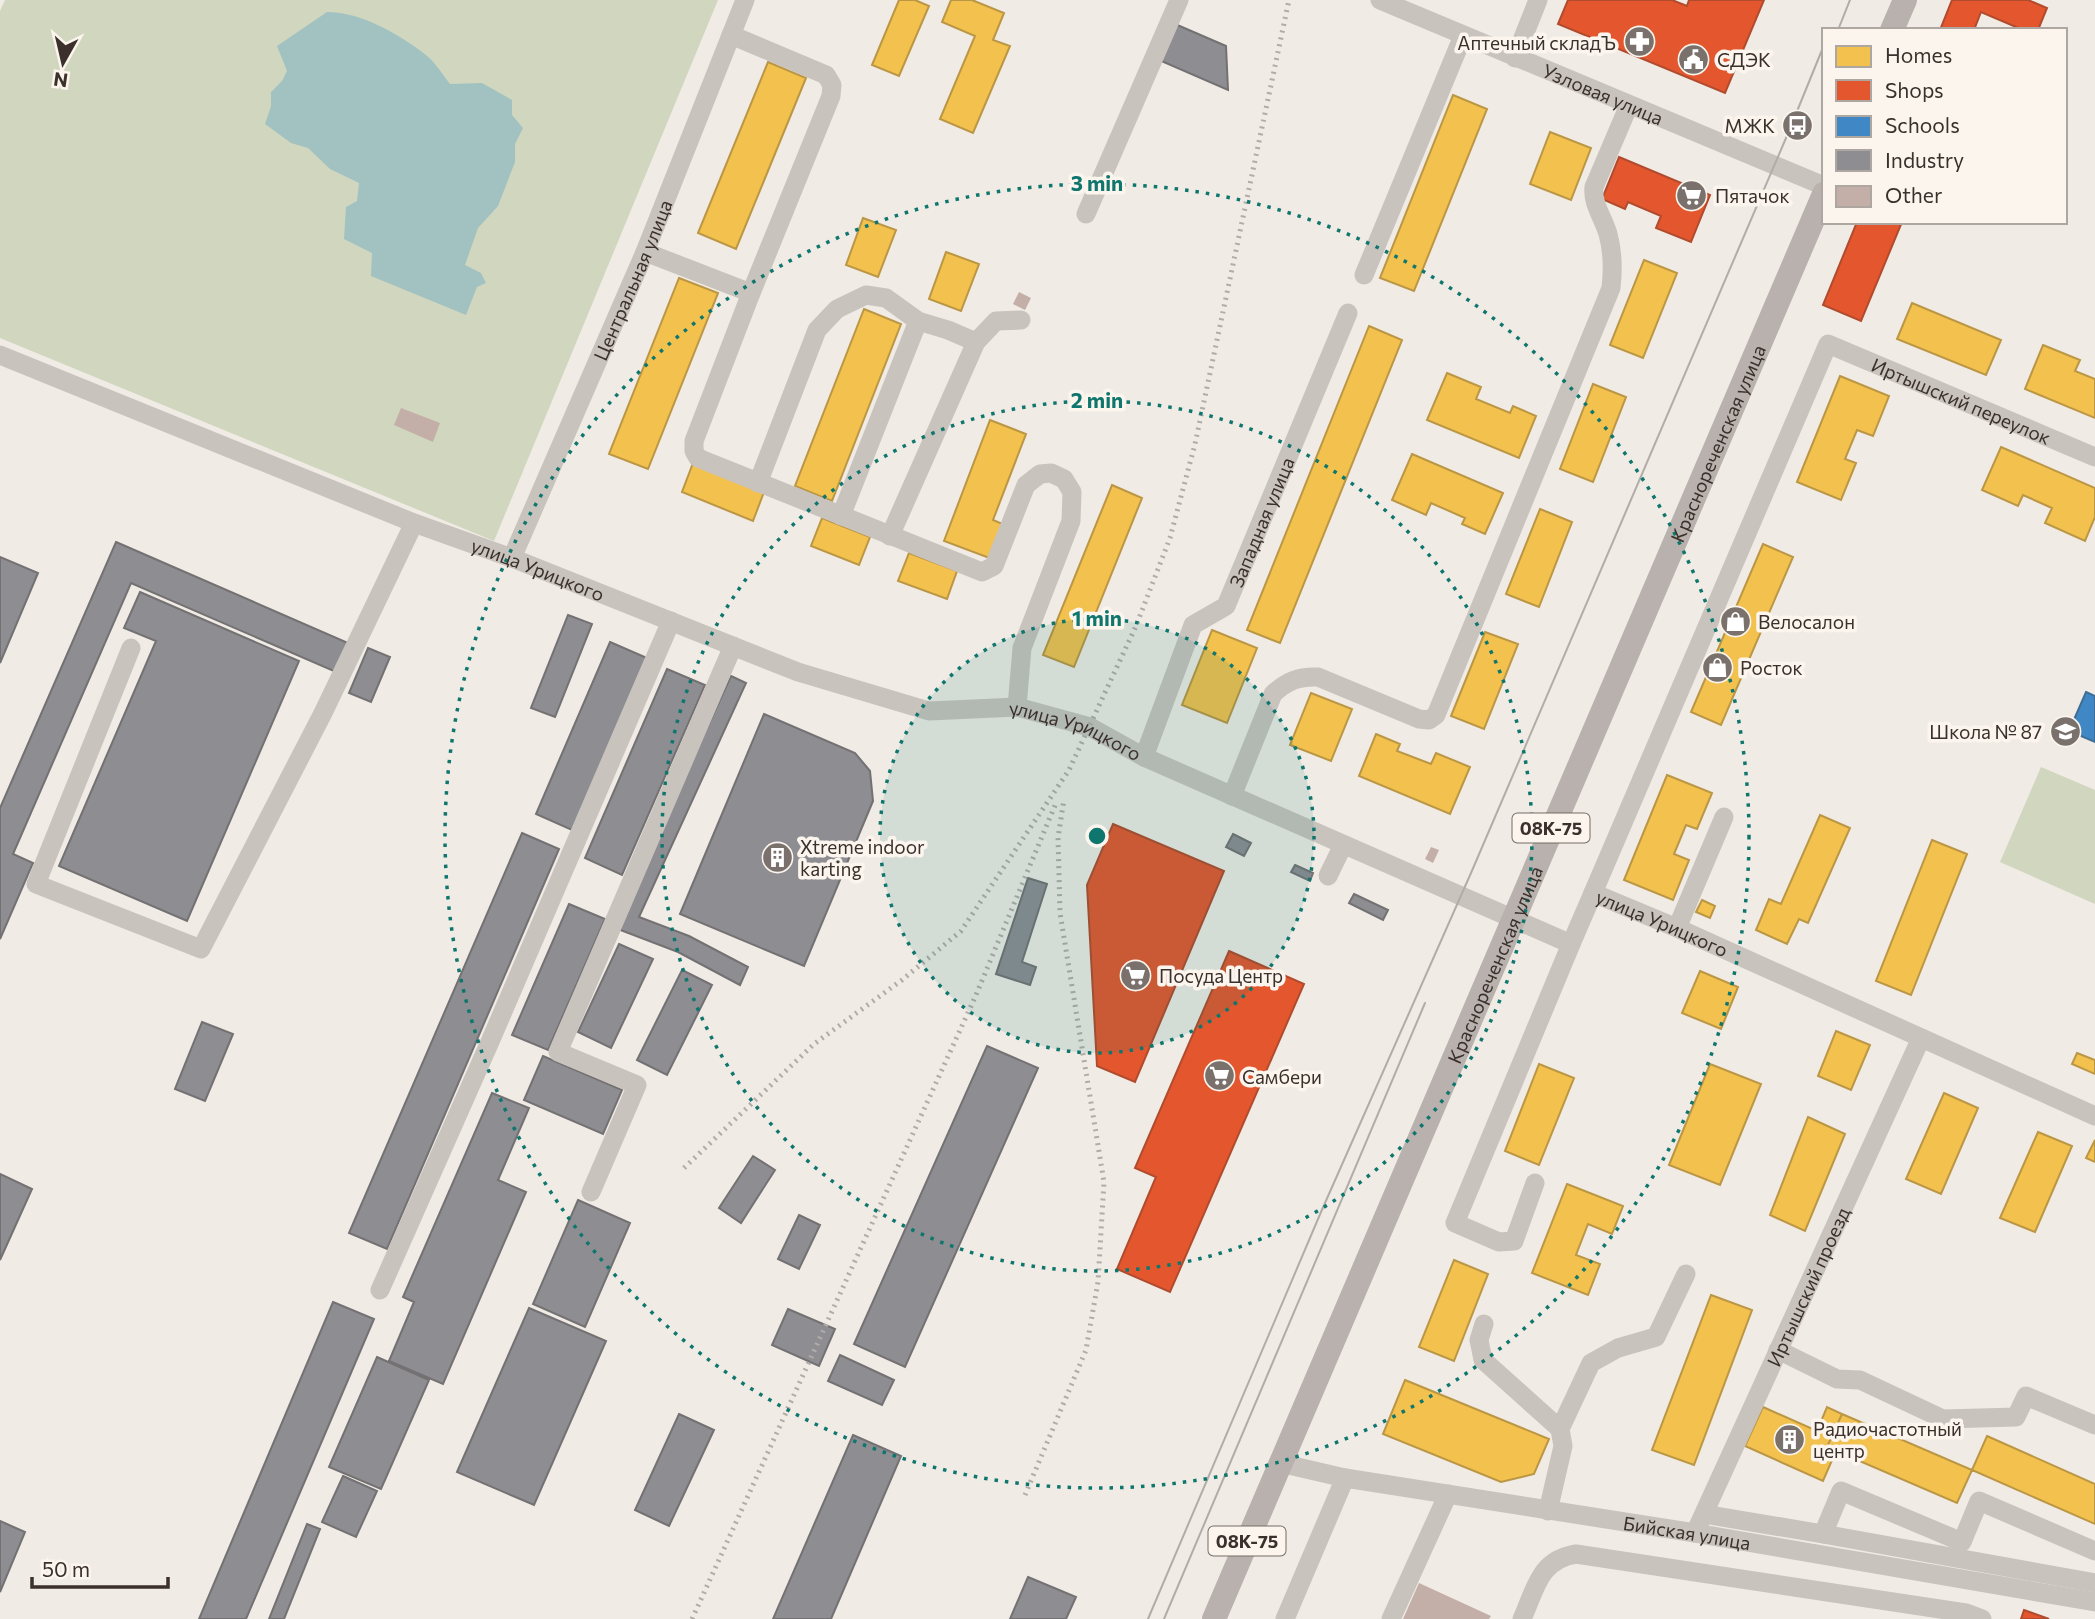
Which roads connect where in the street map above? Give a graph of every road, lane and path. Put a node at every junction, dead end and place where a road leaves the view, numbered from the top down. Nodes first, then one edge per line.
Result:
1 (745, 0) edge
2 (1179, 0) edge
3 (1380, 0) edge
4 (1538, 0) edge
5 (1905, 0) edge
6 (1893, 28) edge
7 (731, 35) junction
8 (1464, 36) junction
9 (1515, 58) junction
10 (1629, 105) junction
11 (1822, 185) edge
12 (1822, 199) edge
13 (1086, 215) dead end
14 (645, 252) junction
15 (1364, 275) dead end
16 (751, 293) junction
17 (1348, 313) dead end
18 (1021, 320) dead end
19 (918, 321) junction
20 (996, 321) junction
21 (948, 330) junction
22 (976, 341) junction
23 (0, 355) edge
24 (2095, 457) edge
25 (758, 483) junction
26 (841, 516) junction
27 (414, 523) junction
28 (890, 536) junction
29 (512, 558) junction
30 (671, 621) junction
31 (733, 646) junction
32 (131, 648) dead end
33 (1017, 707) junction
34 (1144, 757) junction
35 (1232, 796) junction
36 (1724, 817) dead end
37 (1343, 845) junction
38 (1328, 876) dead end
39 (1593, 893) junction
40 (1512, 918) junction
41 (1677, 928) junction
42 (1571, 944) junction
43 (1921, 1038) junction
44 (2095, 1116) edge
45 (1535, 1183) dead end
46 (591, 1192) dead end
47 (1686, 1274) dead end
48 (380, 1290) dead end
49 (1485, 1324) dead end
50 (1778, 1350) junction
51 (2095, 1425) edge
52 (1560, 1429) junction
53 (1280, 1463) junction
54 (1345, 1478) junction
55 (1448, 1494) junction
56 (1548, 1511) junction
57 (1704, 1514) junction
58 (1825, 1529) junction
59 (1695, 1533) junction
60 (2095, 1551) edge
61 (2095, 1572) edge
62 (2095, 1583) edge
63 (2095, 1602) edge
64 (1214, 1619) edge
65 (1285, 1619) edge
66 (1391, 1619) edge
67 (1522, 1619) edge
68 (1982, 1619) edge

1 - 7 street, Центральная улица
2 - 13 street
3 - 8 street, Узловая улица
4 - 9 street
5 - 6 main road
7 - 14 street, Центральная улица
7 - 16 street
8 - 9 street, Узловая улица
8 - 15 street
9 - 10 street, Узловая улица
10 - 11 street, Узловая улица
10 - 35 street
12 - 40 main road, Краснореченская улица / 08К-75
14 - 16 street
14 - 29 street, Центральная улица
16 - 25 street
17 - 34 street, Западная улица
18 - 20 street
19 - 21 street
19 - 25 street
19 - 26 street
20 - 21 street
20 - 22 street
21 - 22 street
22 - 28 street
23 - 27 street, улица Урицкого
24 - 39 street, Иртышский переулок
25 - 26 street
26 - 28 street
27 - 29 street, улица Урицкого
27 - 32 street
28 - 33 street
29 - 30 street, улица Урицкого
30 - 31 street, улица Урицкого
30 - 48 street
31 - 33 street, улица Урицкого
31 - 46 street
33 - 34 street, улица Урицкого
34 - 35 street, улица Урицкого
35 - 37 street, улица Урицкого
36 - 41 street
37 - 38 street
37 - 40 street, улица Урицкого
39 - 41 street, улица Урицкого
39 - 42 street, улица Урицкого
40 - 42 street, улица Урицкого
40 - 53 main road, Краснореченская улица / 08К-75
41 - 43 street, улица Урицкого
42 - 45 street
43 - 44 street, улица Урицкого
43 - 50 street, Иртышский проезд
47 - 52 street
49 - 52 street
50 - 51 street
50 - 57 street, Иртышский проезд
52 - 56 street
53 - 54 street, Бийская улица
53 - 64 main road, Краснореченская улица / 08К-75
54 - 55 street, Бийская улица
54 - 65 street
55 - 56 street, Бийская улица
55 - 66 street
56 - 59 street, Бийская улица
57 - 58 street
57 - 59 street, Иртышский проезд
58 - 60 street
58 - 61 street
58 - 62 street
59 - 63 street, Бийская улица
67 - 68 street

